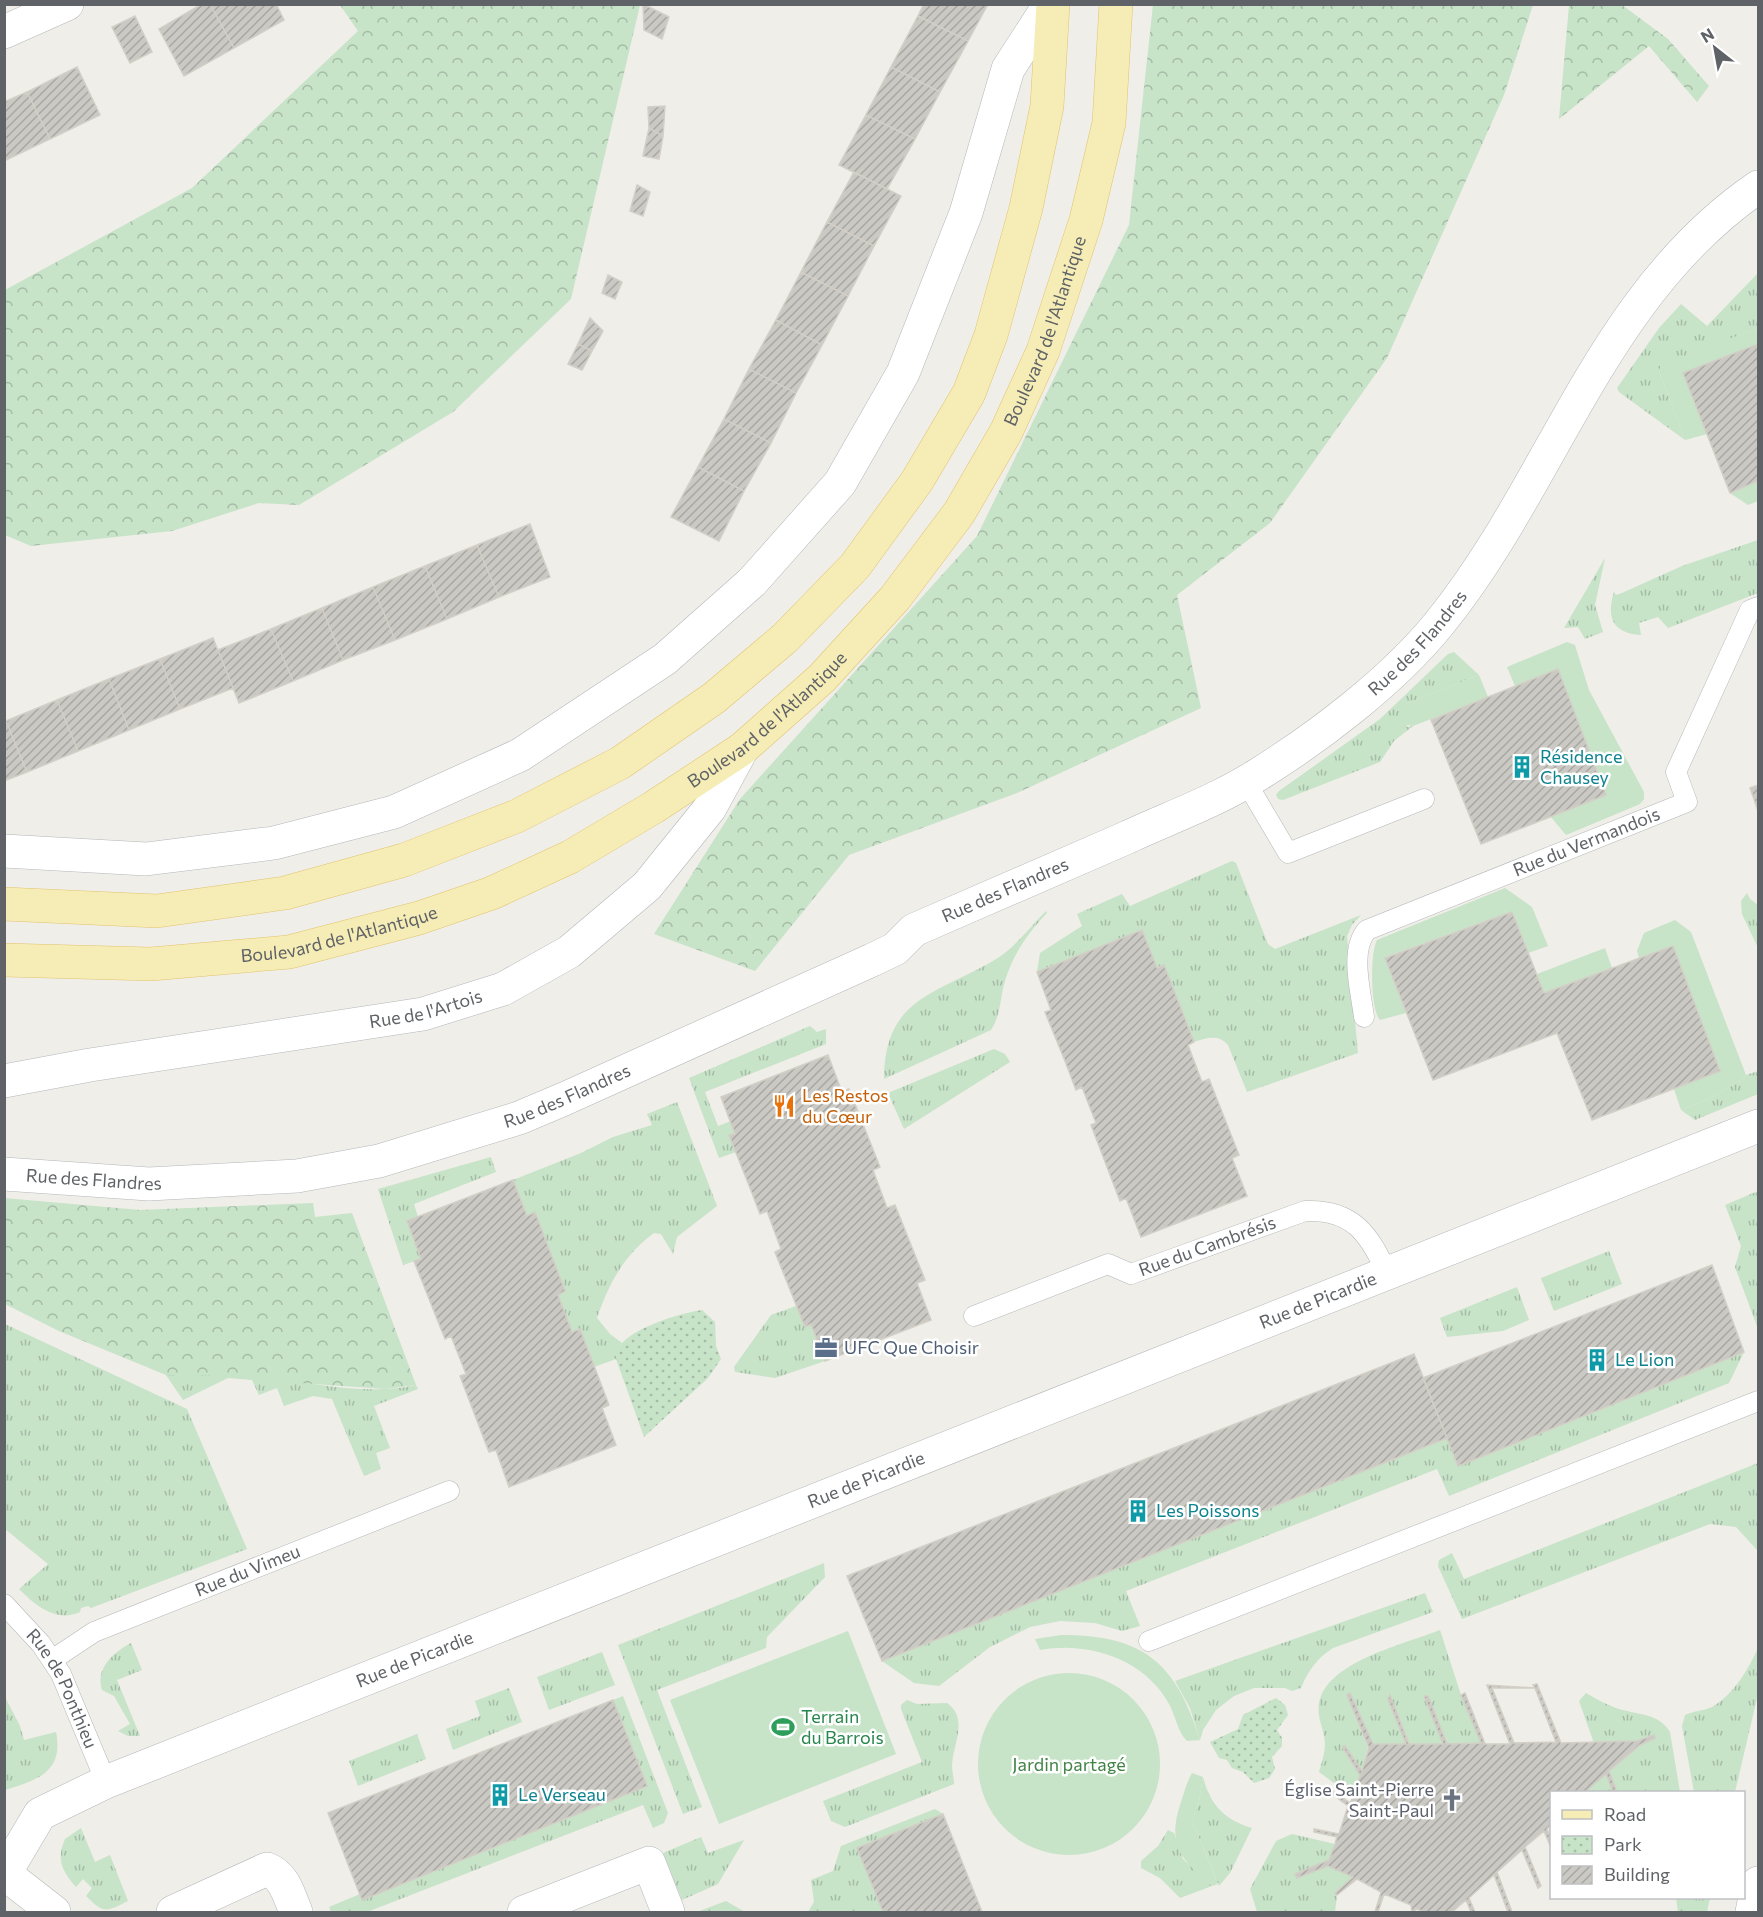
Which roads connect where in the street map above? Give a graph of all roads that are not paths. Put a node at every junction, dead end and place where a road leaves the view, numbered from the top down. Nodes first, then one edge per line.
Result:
1 (67, 4) edge
2 (1051, 4) edge
3 (1116, 4) edge
4 (4, 32) edge
5 (1758, 186) edge
6 (1758, 607) edge
7 (742, 749) junction
8 (1252, 779) junction
9 (1424, 799) dead end
10 (4, 851) edge
11 (4, 904) edge
12 (4, 960) edge
13 (1364, 1017) dead end
14 (4, 1081) edge
15 (1758, 1126) edge
16 (4, 1174) edge
17 (1387, 1273) junction
18 (974, 1316) dead end
19 (1758, 1401) edge
20 (449, 1491) dead end
21 (4, 1604) edge
22 (1149, 1641) dead end
23 (52, 1660) junction
24 (106, 1782) junction
25 (5, 1873) edge
26 (1758, 1883) edge
27 (54, 1912) edge
28 (172, 1912) edge
29 (296, 1912) edge
30 (524, 1912) edge
31 (668, 1912) edge
32 (1752, 1912) edge

1 - 4 street
2 - 10 street
2 - 11 main road
3 - 7 main road, Boulevard de l'Atlantique
5 - 8 street, Rue des Flandres
6 - 13 lane, Rue du Vermandois
7 - 12 main road, Boulevard de l'Atlantique
7 - 14 street, Rue de l'Artois
8 - 9 lane
8 - 16 street, Rue des Flandres
15 - 17 street, Rue de Picardie
17 - 18 lane, Rue du Cambrésis
17 - 24 street, Rue de Picardie
19 - 22 lane
20 - 23 lane, Rue du Vimeu
21 - 23 lane, Rue de Ponthieu
23 - 24 lane, Rue de Ponthieu
24 - 25 street, Rue de Picardie
25 - 27 street
26 - 32 street
28 - 29 street
30 - 31 street

